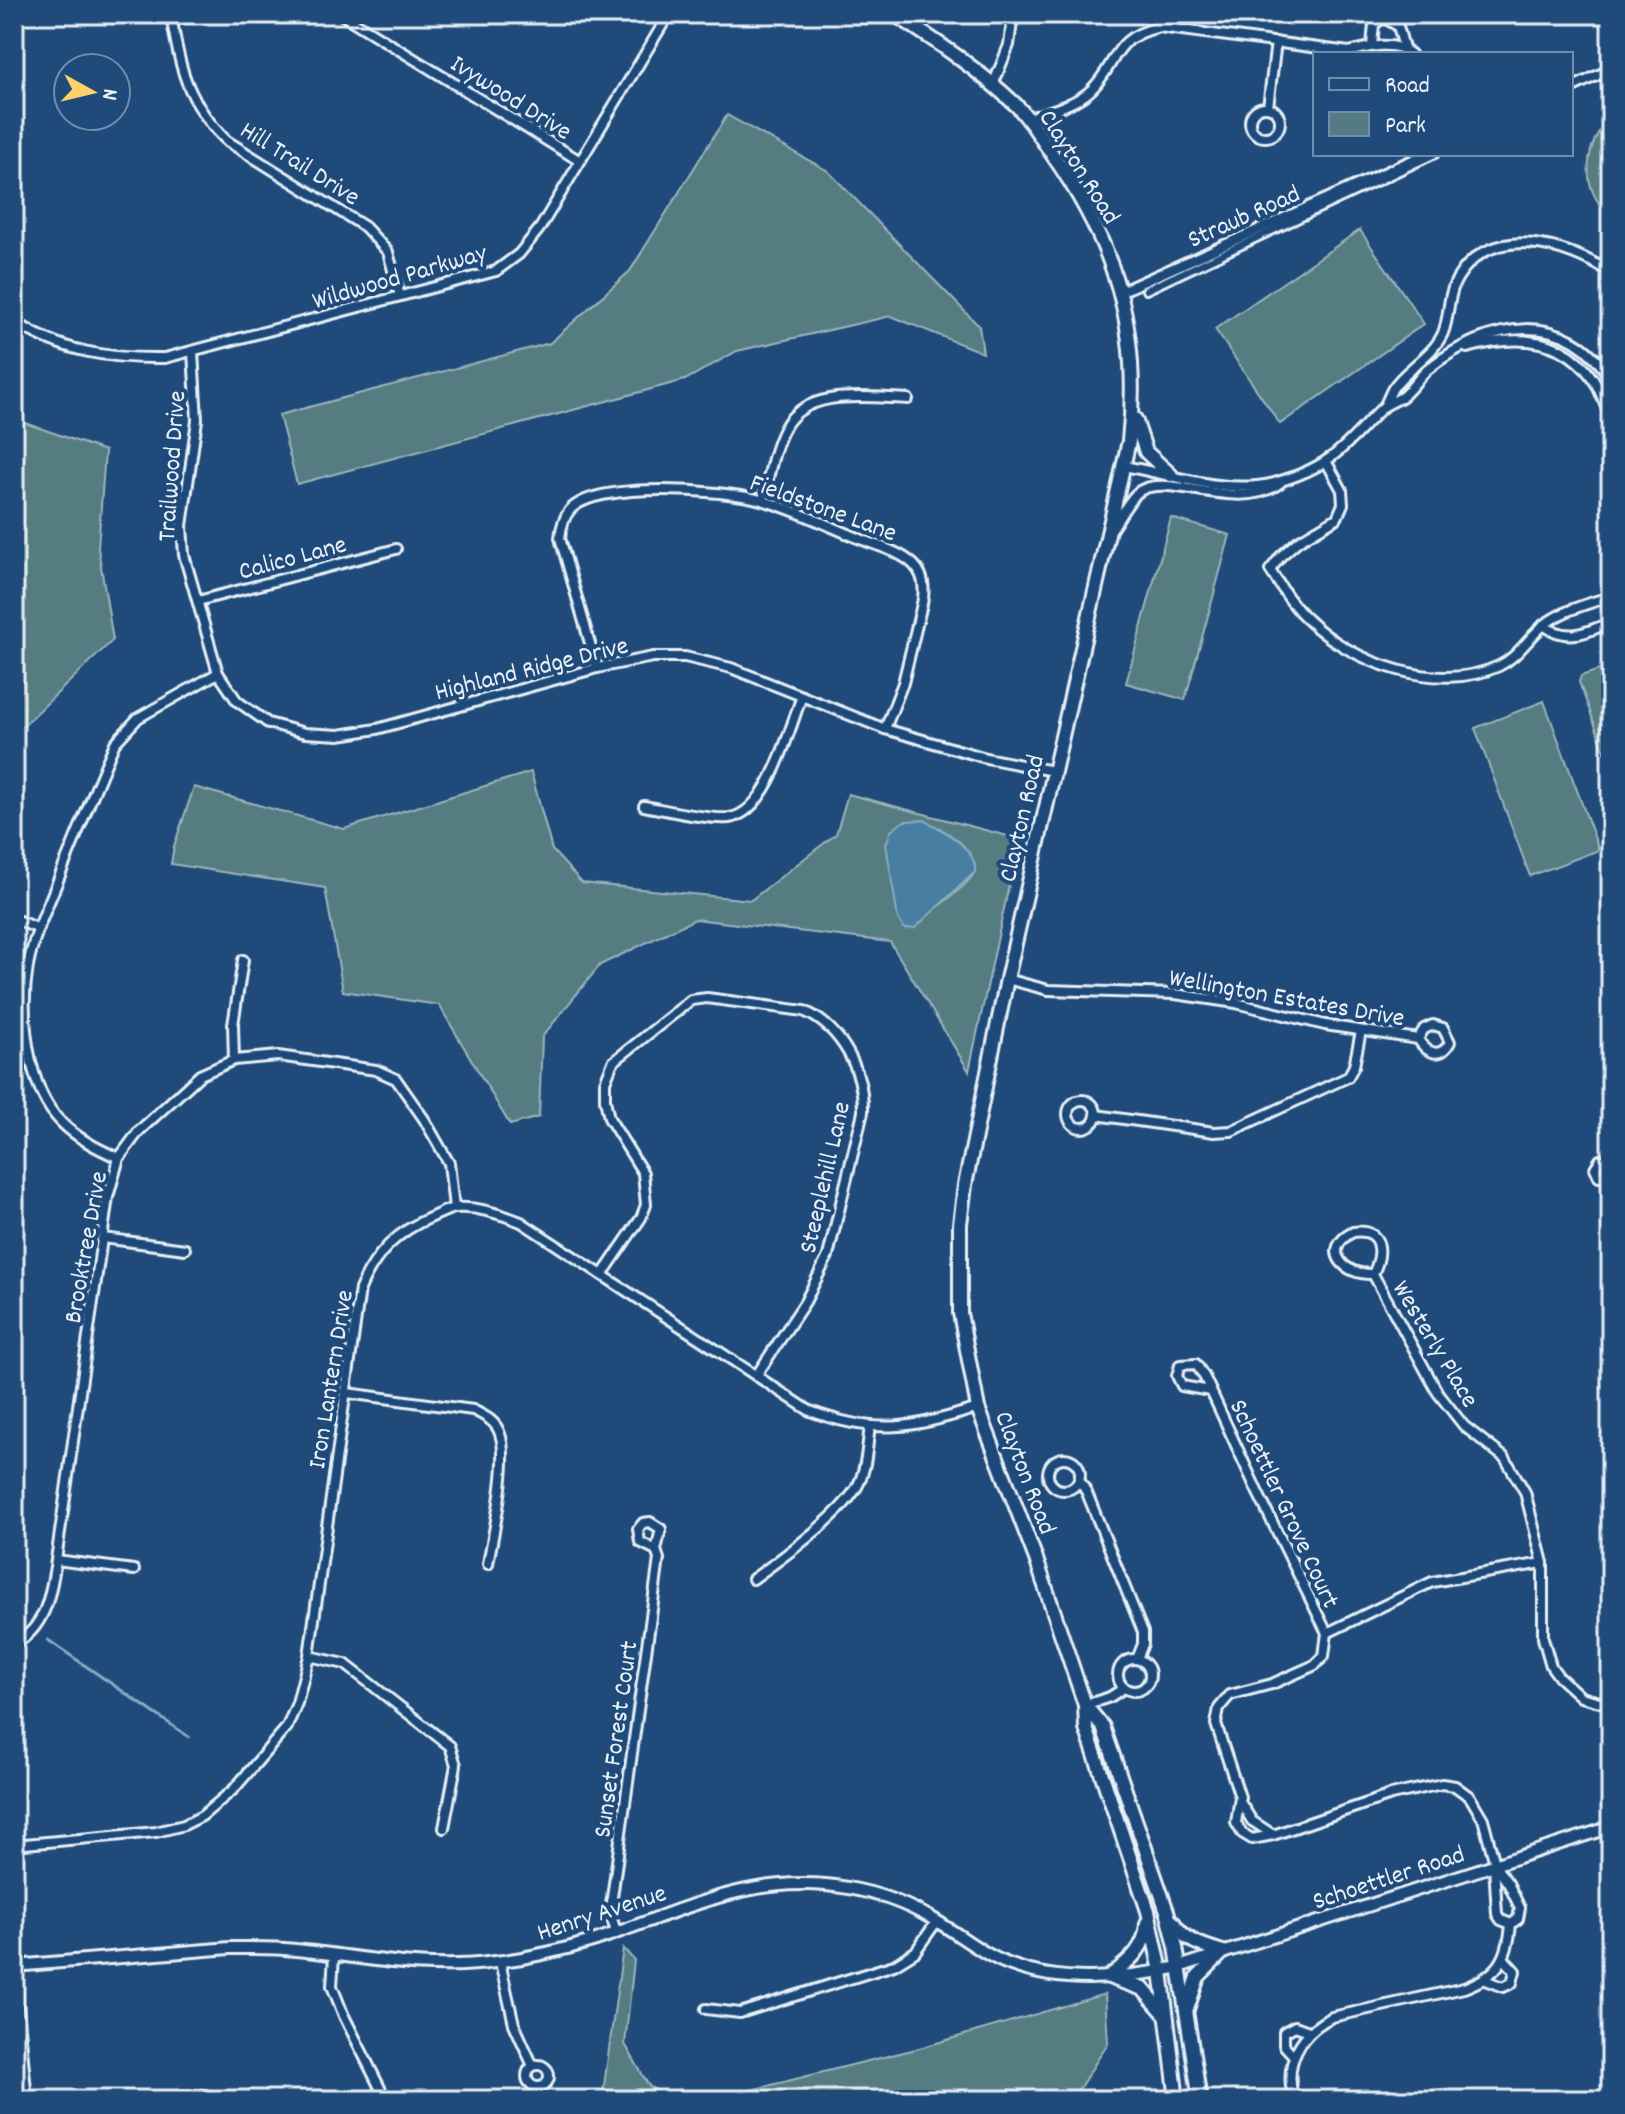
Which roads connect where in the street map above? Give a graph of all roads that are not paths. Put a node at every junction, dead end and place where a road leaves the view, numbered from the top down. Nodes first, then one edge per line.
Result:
1 (205, 14) edge
2 (341, 14) edge
3 (669, 14) edge
4 (894, 14) edge
5 (1013, 14) edge
6 (171, 17) edge
7 (1276, 42) junction
8 (1372, 46) junction
9 (1407, 51) edge
10 (1611, 70) edge
11 (993, 85) junction
12 (1573, 88) edge
13 (1268, 107) dead end
14 (1027, 119) junction
15 (1422, 156) edge
16 (1431, 156) edge
17 (580, 161) junction
18 (1611, 273) edge
19 (1146, 290) dead end
20 (1120, 292) junction
21 (400, 296) junction
22 (14, 321) edge
23 (193, 352) junction
24 (1455, 352) junction
25 (1611, 380) edge
26 (908, 399) dead end
27 (1385, 405) junction
28 (1133, 410) junction
29 (1611, 419) edge
30 (1326, 461) junction
31 (1124, 466) junction
32 (1171, 475) junction
33 (1286, 479) junction
34 (763, 500) junction
35 (1108, 534) junction
36 (396, 549) dead end
37 (1611, 596) edge
38 (198, 601) junction
39 (1611, 622) edge
40 (1543, 625) junction
41 (597, 668) junction
42 (218, 673) junction
43 (802, 696) junction
44 (885, 729) junction
45 (1053, 771) junction
46 (644, 806) dead end
47 (14, 919) edge
48 (37, 928) junction
49 (243, 960) dead end
50 (1007, 979) junction
51 (1361, 1031) junction
52 (1418, 1039) dead end
53 (234, 1060) junction
54 (1096, 1115) dead end
55 (119, 1158) junction
56 (1611, 1160) edge
57 (1610, 1180) edge
58 (454, 1208) junction
59 (103, 1238) junction
60 (185, 1249) dead end
61 (1373, 1274) junction
62 (602, 1275) junction
63 (756, 1376) junction
64 (1210, 1391) dead end
65 (347, 1393) junction
66 (978, 1408) junction
67 (870, 1427) junction
68 (1080, 1481) junction
69 (656, 1550) dead end
70 (56, 1560) junction
71 (1543, 1563) junction
72 (488, 1564) dead end
73 (134, 1570) dead end
74 (753, 1579) dead end
75 (1327, 1633) junction
76 (14, 1644) edge
77 (309, 1656) junction
78 (1137, 1659) junction
79 (1124, 1688) junction
80 (1085, 1705) junction
81 (1611, 1705) edge
82 (1239, 1801) junction
83 (1611, 1827) edge
84 (444, 1828) dead end
85 (1273, 1835) junction
86 (14, 1845) edge
87 (1494, 1864) junction
88 (1148, 1911) junction
89 (1168, 1914) junction
90 (937, 1921) junction
91 (1511, 1924) junction
92 (616, 1932) junction
93 (1223, 1952) junction
94 (334, 1956) junction
95 (1504, 1959) junction
96 (500, 1962) junction
97 (14, 1966) edge
98 (1179, 1967) junction
99 (1161, 1971) junction
100 (1109, 1977) junction
101 (1485, 1980) junction
102 (706, 2009) dead end
103 (1186, 2012) junction
104 (1166, 2016) junction
105 (1309, 2031) junction
106 (1293, 2055) junction
107 (533, 2066) dead end
108 (27, 2100) edge
109 (190, 2100) edge
110 (214, 2100) edge
111 (386, 2100) edge
112 (1177, 2100) edge
113 (1200, 2100) edge
114 (1294, 2100) edge

1 - 6 street
2 - 17 street, Ivywood Drive
3 - 17 street, Wildwood Parkway
4 - 11 main road, Clayton Road
5 - 11 street
6 - 21 street, Hill Trail Drive
7 - 8 street
7 - 13 street
7 - 14 street
8 - 9 street
8 - 9 street
10 - 12 street
11 - 14 main road, Clayton Road
14 - 20 main road, Clayton Road
15 - 20 street, Straub Road
16 - 19 street
17 - 21 street, Wildwood Parkway
18 - 27 street
20 - 28 main road, Clayton Road
21 - 23 street, Wildwood Parkway
22 - 23 street, Wildwood Parkway
23 - 38 street, Trailwood Drive
24 - 25 street
24 - 27 street
24 - 29 street
26 - 34 street
27 - 30 street
28 - 31 main road, Clayton Road
28 - 32 main road
30 - 33 street
30 - 40 street
31 - 32 street
31 - 35 main road, Clayton Road
32 - 33 street
33 - 35 street
34 - 41 street, Fieldstone Lane
34 - 44 street, Fieldstone Lane
35 - 45 main road, Clayton Road
36 - 38 street, Calico Lane
37 - 40 street
38 - 42 street, Trailwood Drive
39 - 40 street
41 - 42 street, Highland Ridge Drive
41 - 43 street, Highland Ridge Drive
42 - 48 street
43 - 44 street, Highland Ridge Drive
43 - 46 street
44 - 45 street, Highland Ridge Drive
45 - 50 main road, Clayton Road
47 - 48 street
48 - 55 street
49 - 53 street
50 - 51 street, Wellington Estates Drive
50 - 66 main road, Clayton Road
51 - 52 street, Wellington Estates Drive
51 - 54 street
53 - 55 street, Brooktree Drive
53 - 58 street, Brooktree Drive
55 - 59 street, Brooktree Drive
56 - 57 street
58 - 62 street, Iron Lantern Drive
58 - 65 street, Iron Lantern Drive
59 - 60 street
59 - 70 street, Brooktree Drive
61 - 61 street, Westerly Place
61 - 71 street, Westerly Place
62 - 63 street, Iron Lantern Drive
62 - 63 street, Steeplehill Lane
63 - 67 street, Iron Lantern Drive
64 - 75 street, Schoettler Grove Court
65 - 72 street
65 - 77 street, Iron Lantern Drive
66 - 67 street, Iron Lantern Drive
66 - 80 main road, Clayton Road
67 - 74 street
68 - 68 street
68 - 78 street
69 - 92 street, Sunset Forest Court
70 - 73 street
70 - 76 street, Brooktree Drive
71 - 75 street
71 - 81 street, Westerly Place
75 - 82 street, Schoettler Grove Court
77 - 84 street
77 - 86 street, Iron Lantern Drive
78 - 79 street
78 - 79 street
79 - 80 street
80 - 88 main road, Clayton Road
80 - 89 main road, Clayton Road
82 - 85 street, Schoettler Grove Court
82 - 85 street, Schoettler Grove Court
83 - 87 street, Schoettler Road
85 - 87 street
87 - 91 street
87 - 91 street
87 - 93 street, Schoettler Road
88 - 99 main road, Clayton Road
88 - 100 main road
89 - 93 main road
89 - 98 main road, Clayton Road
90 - 92 street, Henry Avenue
90 - 100 street, Henry Avenue
90 - 102 street
91 - 95 street
92 - 96 street, Henry Avenue
93 - 98 street, Schoettler Road
93 - 103 main road
94 - 96 street, Henry Avenue
94 - 97 street, Henry Avenue
94 - 111 street
95 - 101 street
95 - 101 street
96 - 107 street
97 - 108 street
98 - 99 street, Henry Avenue
98 - 103 main road, Clayton Road
99 - 100 street, Henry Avenue
99 - 104 main road, Clayton Road
100 - 104 main road
101 - 105 street
103 - 113 main road, Clayton Road
104 - 112 main road, Clayton Road
105 - 106 street
105 - 106 street
106 - 114 street
109 - 110 street

